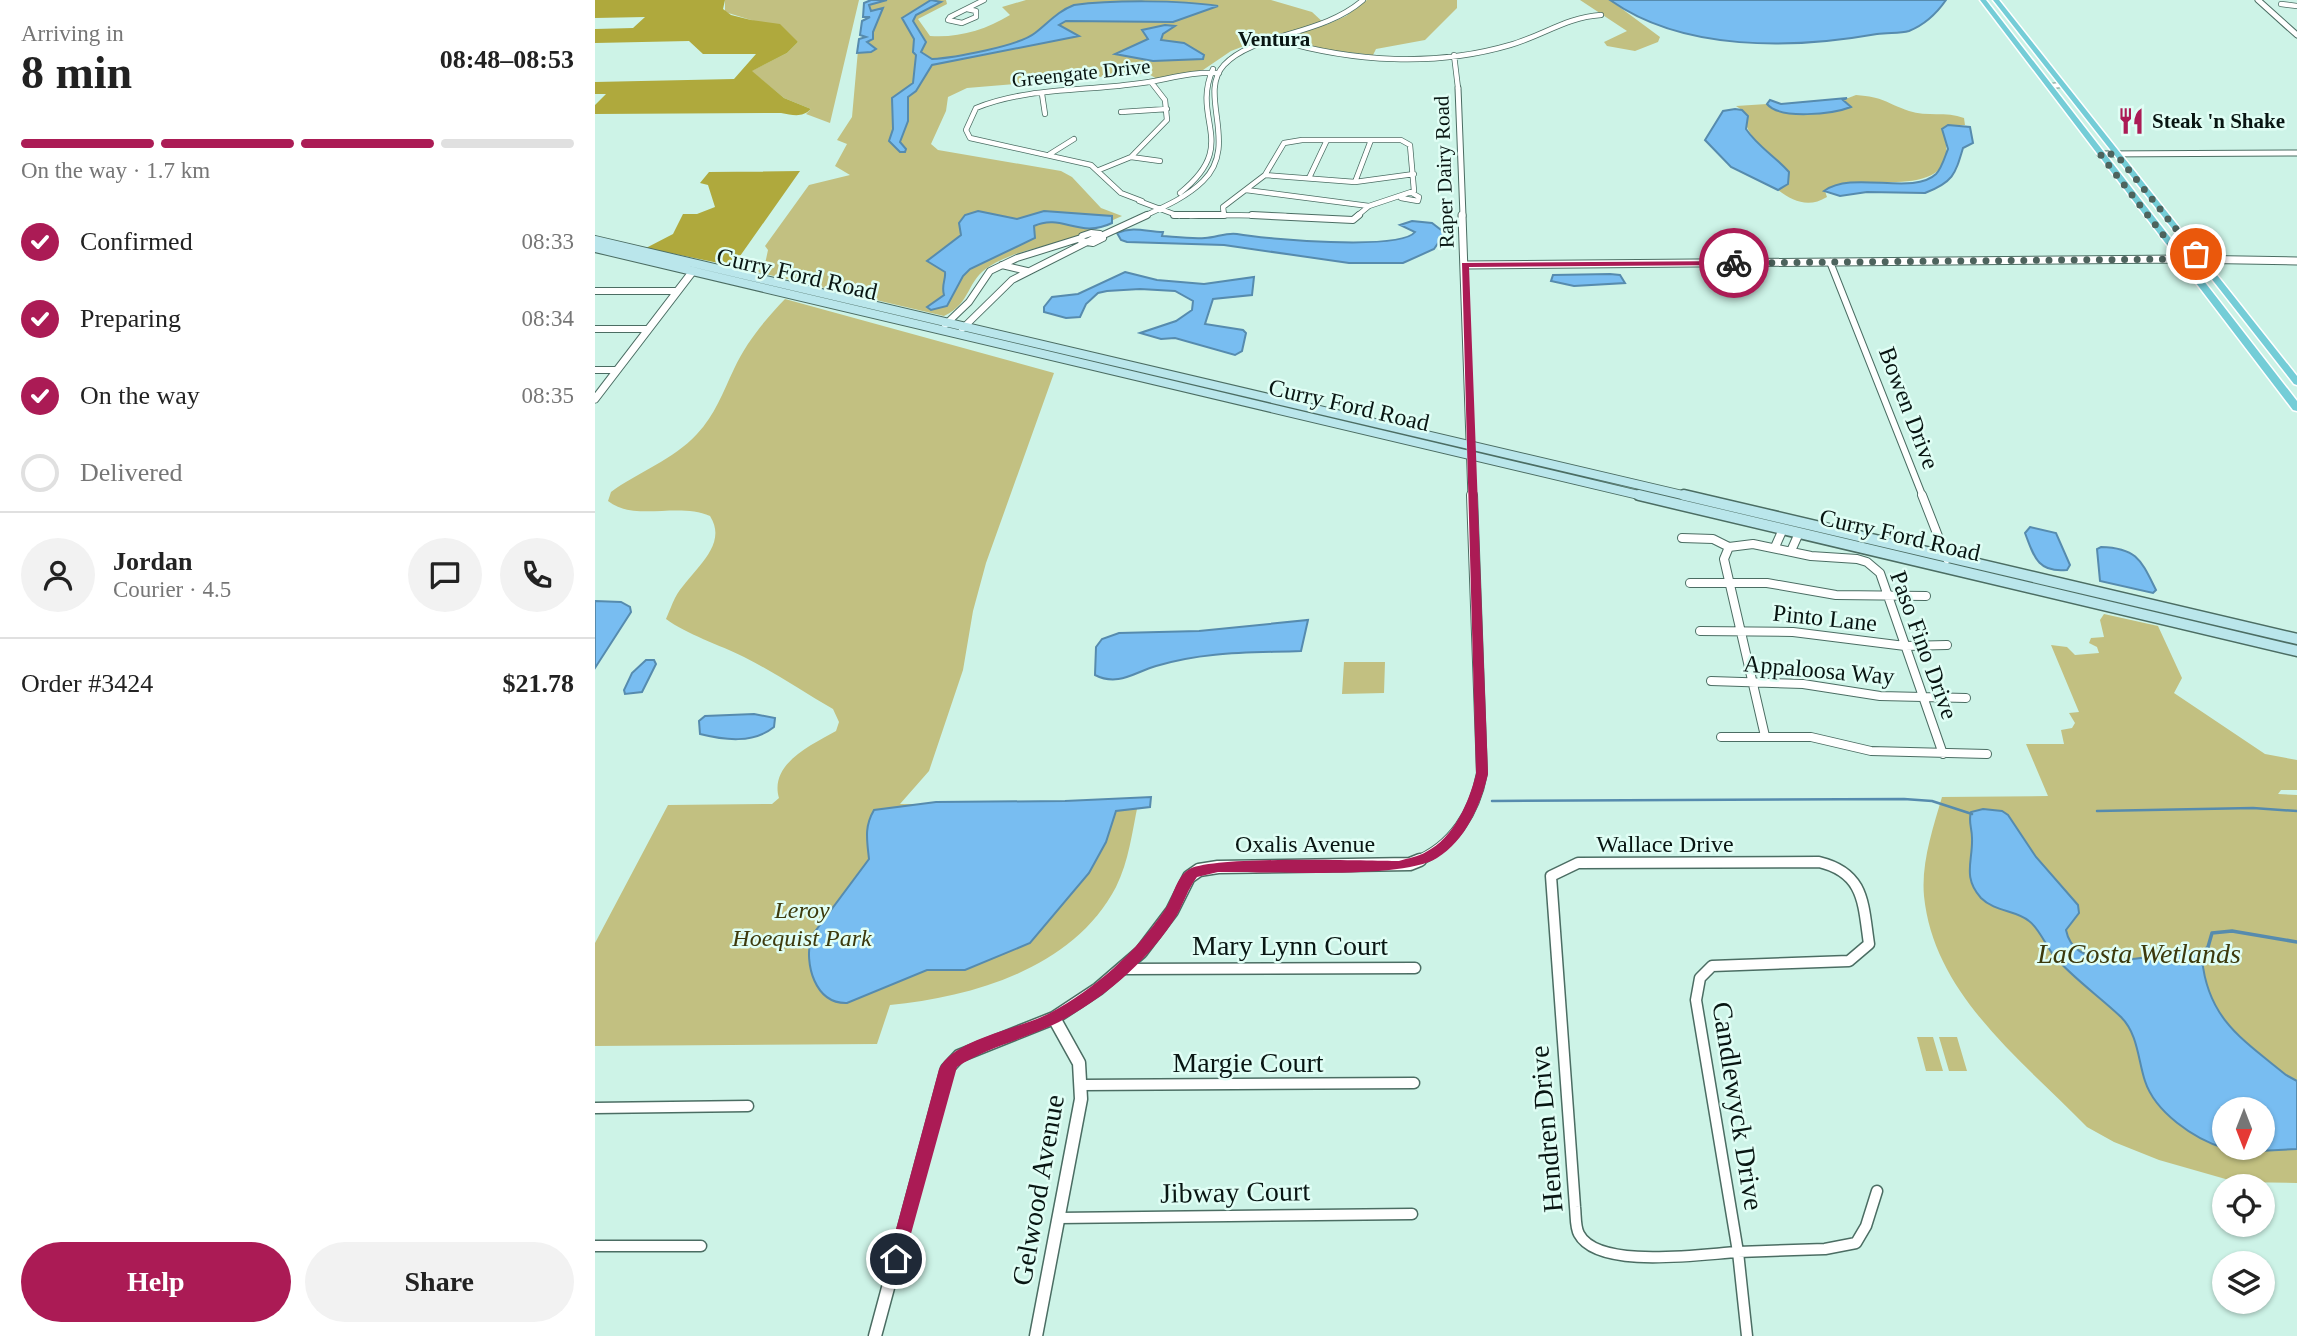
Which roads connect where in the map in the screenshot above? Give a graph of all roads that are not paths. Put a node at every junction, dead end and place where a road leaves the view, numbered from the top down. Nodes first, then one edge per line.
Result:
1 (984, 0) edge
2 (1355, 0) edge
3 (1363, 0) edge
4 (1983, 0) edge
5 (1996, 0) edge
6 (2257, 0) edge
7 (2281, 4) dead end
8 (2297, 6) edge
9 (967, 9) junction
10 (1601, 15) dead end
11 (2297, 35) edge
12 (1276, 39) junction
13 (1454, 55) junction
14 (1209, 74) junction
15 (1218, 74) junction
16 (1151, 82) junction
17 (2063, 85) junction
18 (2049, 86) junction
19 (1458, 88) joint
20 (1042, 94) junction
21 (1217, 102) junction
22 (1209, 103) junction
23 (1167, 109) junction
24 (1121, 112) dead end
25 (1045, 114) dead end
26 (1074, 139) dead end
27 (1327, 140) junction
28 (1371, 140) junction
29 (1049, 155) junction
30 (2297, 155) edge
31 (2102, 156) junction
32 (2118, 156) junction
33 (1131, 157) junction
34 (1160, 161) dead end
35 (1099, 170) junction
36 (1414, 174) junction
37 (1265, 175) junction
38 (1309, 178) junction
39 (1355, 182) junction
40 (1246, 190) junction
41 (1412, 193) junction
42 (1401, 198) junction
43 (1369, 206) junction
44 (1158, 208) junction
45 (1224, 215) junction
46 (595, 240) edge
47 (1084, 240) junction
48 (595, 248) edge
49 (1011, 260) junction
50 (2184, 261) junction
51 (2202, 261) junction
52 (2297, 261) edge
53 (1831, 264) junction
54 (1002, 265) junction
55 (1465, 267) junction
56 (695, 268) junction
57 (1034, 268) junction
58 (1027, 271) junction
59 (595, 291) edge
60 (675, 291) junction
61 (945, 327) junction
62 (965, 327) junction
63 (595, 329) edge
64 (647, 329) junction
65 (955, 333) junction
66 (2242, 337) junction
67 (2276, 354) junction
68 (595, 370) edge
69 (617, 370) junction
70 (1141, 373) junction
71 (2297, 382) edge
72 (2284, 391) junction
73 (595, 398) edge
74 (2297, 398) edge
75 (1236, 400) junction
76 (1311, 408) junction
77 (2297, 408) edge
78 (1323, 420) junction
79 (1413, 432) junction
80 (1471, 450) junction
81 (1629, 492) junction
82 (1695, 499) junction
83 (1783, 524) junction
84 (1799, 533) junction
85 (1682, 538) dead end
86 (1729, 547) junction
87 (1775, 547) junction
88 (1791, 551) junction
89 (1946, 557) junction
90 (1951, 568) junction
91 (1690, 583) dead end
92 (1730, 583) junction
93 (1888, 596) junction
94 (1926, 596) dead end
95 (2085, 600) junction
96 (2188, 614) junction
97 (2192, 626) junction
98 (1740, 630) junction
99 (1700, 631) dead end
100 (2297, 641) edge
101 (1947, 645) dead end
102 (1905, 646) junction
103 (2297, 651) edge
104 (1711, 681) dead end
105 (1753, 681) junction
106 (1923, 698) junction
107 (1966, 698) dead end
108 (1765, 736) junction
109 (1721, 737) dead end
110 (1943, 754) junction
111 (1987, 754) dead end
112 (1803, 862) joint
113 (1551, 897) joint
114 (1415, 968) dead end
115 (1123, 969) junction
116 (1054, 1018) junction
117 (1414, 1083) dead end
118 (1082, 1085) junction
119 (748, 1106) dead end
120 (595, 1108) edge
121 (1877, 1191) dead end
122 (1412, 1214) dead end
123 (1058, 1218) junction
124 (595, 1246) edge
125 (701, 1246) dead end
126 (1738, 1253) junction
127 (875, 1336) edge
128 (1036, 1336) edge
129 (1747, 1336) edge

1 - 9 street
2 - 12 street
3 - 12 street
4 - 18 main road
5 - 17 main road
6 - 11 street
7 - 8 street
9 - 9 street
10 - 13 street
12 - 13 street
12 - 14 street
12 - 15 street
13 - 19 street, Raper Dairy Road
14 - 15 street, Greengate Drive
14 - 16 street, Greengate Drive
14 - 22 street
15 - 21 street
16 - 20 street, Greengate Drive
16 - 23 street
17 - 18 street
17 - 32 main road
18 - 31 main road
19 - 55 street, Raper Dairy Road
20 - 25 street
20 - 29 street, Greengate Drive
21 - 22 street
21 - 44 street
22 - 44 street
23 - 24 street
23 - 33 street
26 - 29 street
27 - 28 street
27 - 37 street
27 - 38 street
28 - 36 street
28 - 39 street
29 - 35 street
30 - 32 street
31 - 32 street
31 - 50 main road
32 - 51 main road
33 - 34 street
33 - 35 street
35 - 44 street
36 - 39 street
36 - 41 street
37 - 38 street
37 - 40 street
38 - 39 street
40 - 43 street
40 - 45 street
41 - 42 street
41 - 42 street
42 - 43 street
43 - 45 street
44 - 45 street
44 - 47 street
46 - 56 main road, Curry Ford Road
47 - 49 street
47 - 57 street
48 - 56 main road, Curry Ford Road
49 - 54 street
49 - 57 street
50 - 51 street
50 - 53 street
50 - 66 main road
51 - 52 street
51 - 67 main road
53 - 55 street
53 - 89 street, Bowen Drive
54 - 58 street
54 - 61 street
55 - 80 street, Raper Dairy Road
56 - 60 street
56 - 61 main road, Curry Ford Road
56 - 61 main road, Curry Ford Road
57 - 58 street
58 - 62 street
59 - 60 street
60 - 64 street
61 - 62 main road, Curry Ford Road
61 - 65 main road, Curry Ford Road
62 - 65 street
62 - 70 main road, Curry Ford Road
63 - 64 street
64 - 69 street
65 - 70 main road, Curry Ford Road
66 - 67 main road
66 - 72 main road
67 - 71 main road
68 - 69 street
69 - 73 street
70 - 75 main road, Curry Ford Road
70 - 76 main road, Curry Ford Road
72 - 74 main road
72 - 77 main road
75 - 76 main road
75 - 78 main road, Curry Ford Road
76 - 79 main road, Curry Ford Road
78 - 79 main road
78 - 80 main road, Curry Ford Road
79 - 80 main road, Curry Ford Road
80 - 81 main road, Curry Ford Road
80 - 82 main road, Curry Ford Road
80 - 115 street, Oxalis Avenue
81 - 82 main road
81 - 83 main road, Curry Ford Road
82 - 83 main road, Curry Ford Road
83 - 84 main road, Curry Ford Road
83 - 87 street
83 - 89 main road, Curry Ford Road
84 - 88 street
84 - 90 main road, Curry Ford Road
85 - 86 street, Paso Fino Drive
86 - 87 street, Paso Fino Drive
86 - 92 street
87 - 88 street, Paso Fino Drive
88 - 93 street, Paso Fino Drive
89 - 90 street, Bowen Drive
89 - 96 main road, Curry Ford Road
90 - 95 main road, Curry Ford Road
91 - 92 street
92 - 93 street
92 - 98 street
93 - 94 street
93 - 102 street, Paso Fino Drive
95 - 96 main road
95 - 97 main road, Curry Ford Road
96 - 100 main road, Curry Ford Road
97 - 100 main road
97 - 103 main road, Curry Ford Road
98 - 99 street, Pinto Lane
98 - 102 street, Pinto Lane
98 - 105 street
101 - 102 street, Pinto Lane
102 - 106 street, Paso Fino Drive
104 - 105 street, Appaloosa Way
105 - 106 street, Appaloosa Way
105 - 108 street
106 - 107 street, Appaloosa Way
106 - 110 street, Paso Fino Drive
108 - 109 street
108 - 110 street
110 - 111 street
112 - 113 street, Wallace Drive
112 - 126 street, Candlewyck Drive
113 - 126 street, Hendren Drive
114 - 115 street, Mary Lynn Court
115 - 116 street, Oxalis Avenue
116 - 118 street, Gelwood Avenue
116 - 127 street, Oxalis Avenue
117 - 118 street, Margie Court
118 - 123 street, Gelwood Avenue
119 - 120 street
121 - 126 street, Hendren Drive
122 - 123 street, Jibway Court
123 - 128 street, Gelwood Avenue
124 - 125 street
126 - 129 street, Candlewyck Drive

